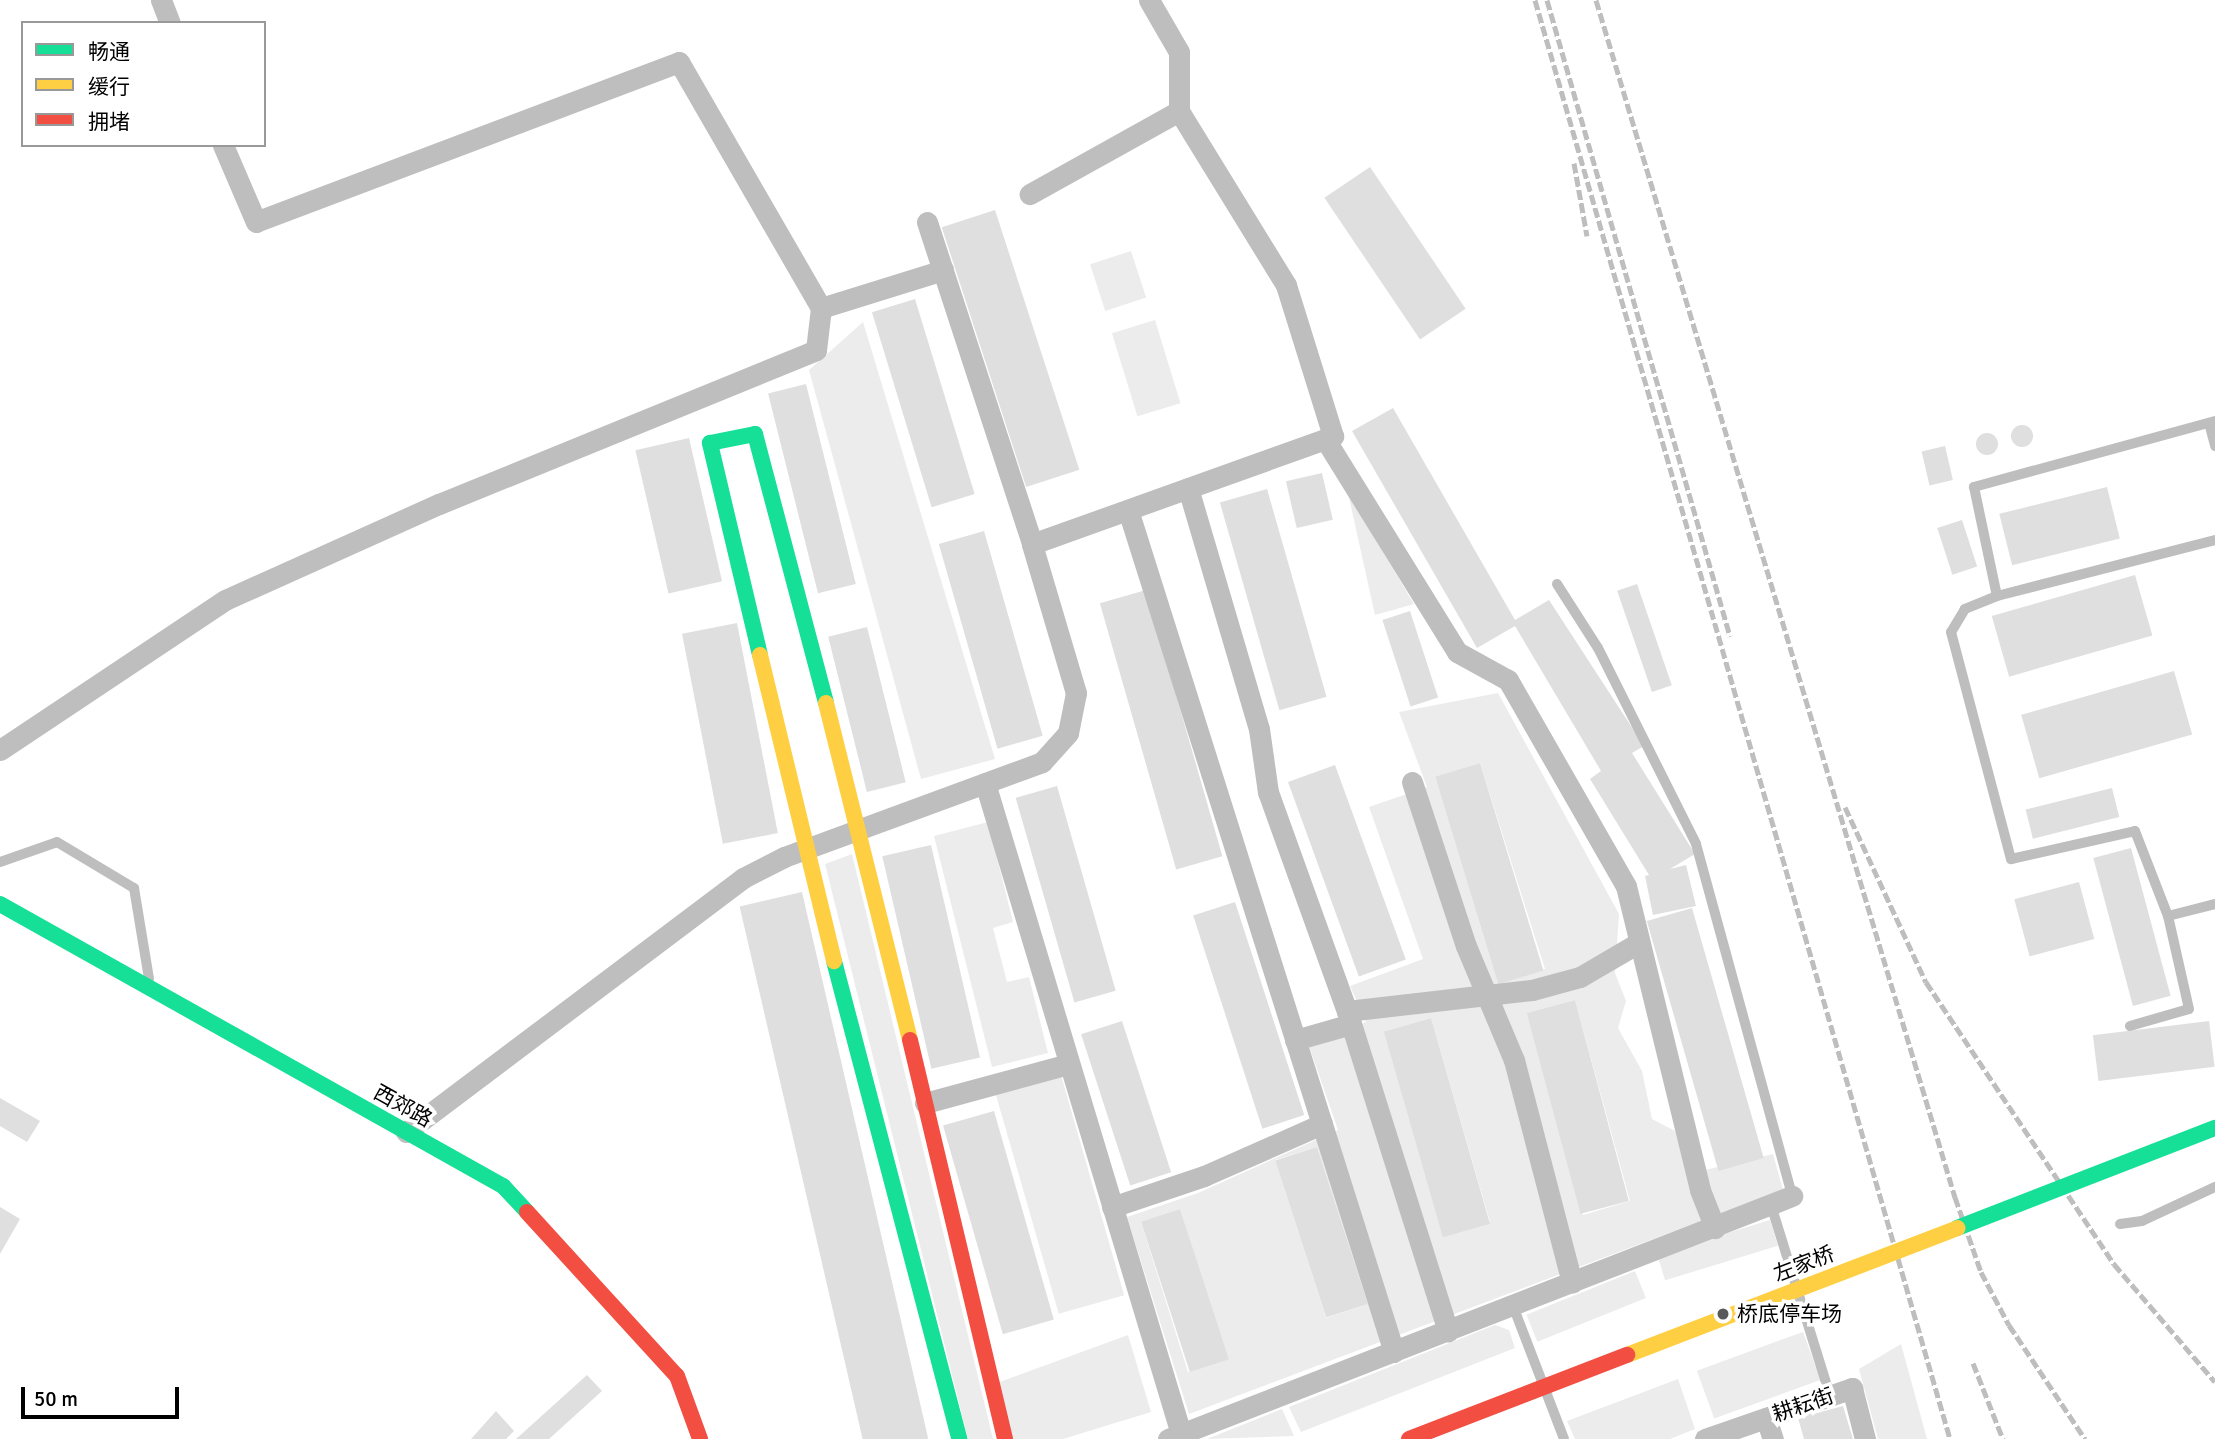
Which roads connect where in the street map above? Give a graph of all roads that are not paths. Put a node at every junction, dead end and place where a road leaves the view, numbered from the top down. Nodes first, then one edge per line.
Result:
1 (160, 0) edge
2 (1149, 0) edge
3 (169, 21) edge
4 (1179, 111) junction
5 (224, 147) edge
6 (1030, 194) dead end
7 (927, 222) dead end
8 (943, 270) junction
9 (821, 308) junction
10 (2212, 422) edge
11 (1325, 439) junction
12 (2215, 446) edge
13 (1188, 488) junction
14 (1128, 510) junction
15 (2215, 540) edge
16 (1032, 544) junction
17 (1557, 584) dead end
18 (1997, 596) junction
19 (0, 750) edge
20 (1412, 782) dead end
21 (985, 783) junction
22 (860, 829) junction
23 (805, 849) junction
24 (0, 862) edge
25 (0, 904) edge
26 (2215, 904) edge
27 (2168, 916) junction
28 (1640, 942) junction
29 (151, 988) junction
30 (1487, 996) junction
31 (1349, 1018) junction
32 (2130, 1026) dead end
33 (1295, 1040) junction
34 (1069, 1065) junction
35 (925, 1103) junction
36 (1322, 1124) junction
37 (2215, 1128) edge
38 (406, 1132) junction
39 (2215, 1187) edge
40 (1792, 1196) joint
41 (1771, 1205) junction
42 (1112, 1207) junction
43 (2120, 1224) dead end
44 (1715, 1228) junction
45 (1572, 1283) junction
46 (1513, 1306) junction
47 (1448, 1331) junction
48 (1394, 1352) junction
49 (1830, 1396) junction
50 (1766, 1418) junction
51 (1174, 1437) edge
52 (700, 1439) edge
53 (959, 1439) edge
54 (1005, 1439) edge
55 (1409, 1439) edge
56 (1564, 1439) edge
57 (1705, 1439) edge
58 (1773, 1439) edge
59 (1865, 1439) edge

1 - 3 street
2 - 4 street
4 - 6 street
4 - 11 street
5 - 9 street
7 - 8 street
8 - 9 street
8 - 16 street
9 - 19 street
10 - 12 lane
10 - 18 lane
11 - 13 street
11 - 28 street
13 - 14 street
13 - 31 street
14 - 16 street
14 - 33 street
15 - 18 lane
16 - 21 street
17 - 40 lane
18 - 27 lane
20 - 30 street
21 - 22 street
21 - 34 street
22 - 23 street
22 - 23 street
22 - 35 street
23 - 38 street
23 - 53 street
24 - 29 lane
25 - 29 street, 西郊路
26 - 27 lane
27 - 32 lane
28 - 30 street
28 - 44 street
29 - 38 street, 西郊路
30 - 31 street
30 - 45 street
31 - 33 street
31 - 47 street
33 - 36 street
34 - 35 street
34 - 42 street
35 - 54 street
36 - 42 street
36 - 48 street
37 - 55 street, 左家桥, bridge
38 - 52 street, 西郊路
39 - 43 lane
40 - 41 street
41 - 44 street
41 - 49 lane
42 - 51 street
44 - 45 street
45 - 46 street
46 - 47 street
46 - 56 lane
47 - 48 street
48 - 51 street
49 - 50 street, 耕耘街
49 - 59 street, 耕耘街
50 - 57 street, 耕耘街
50 - 58 street

